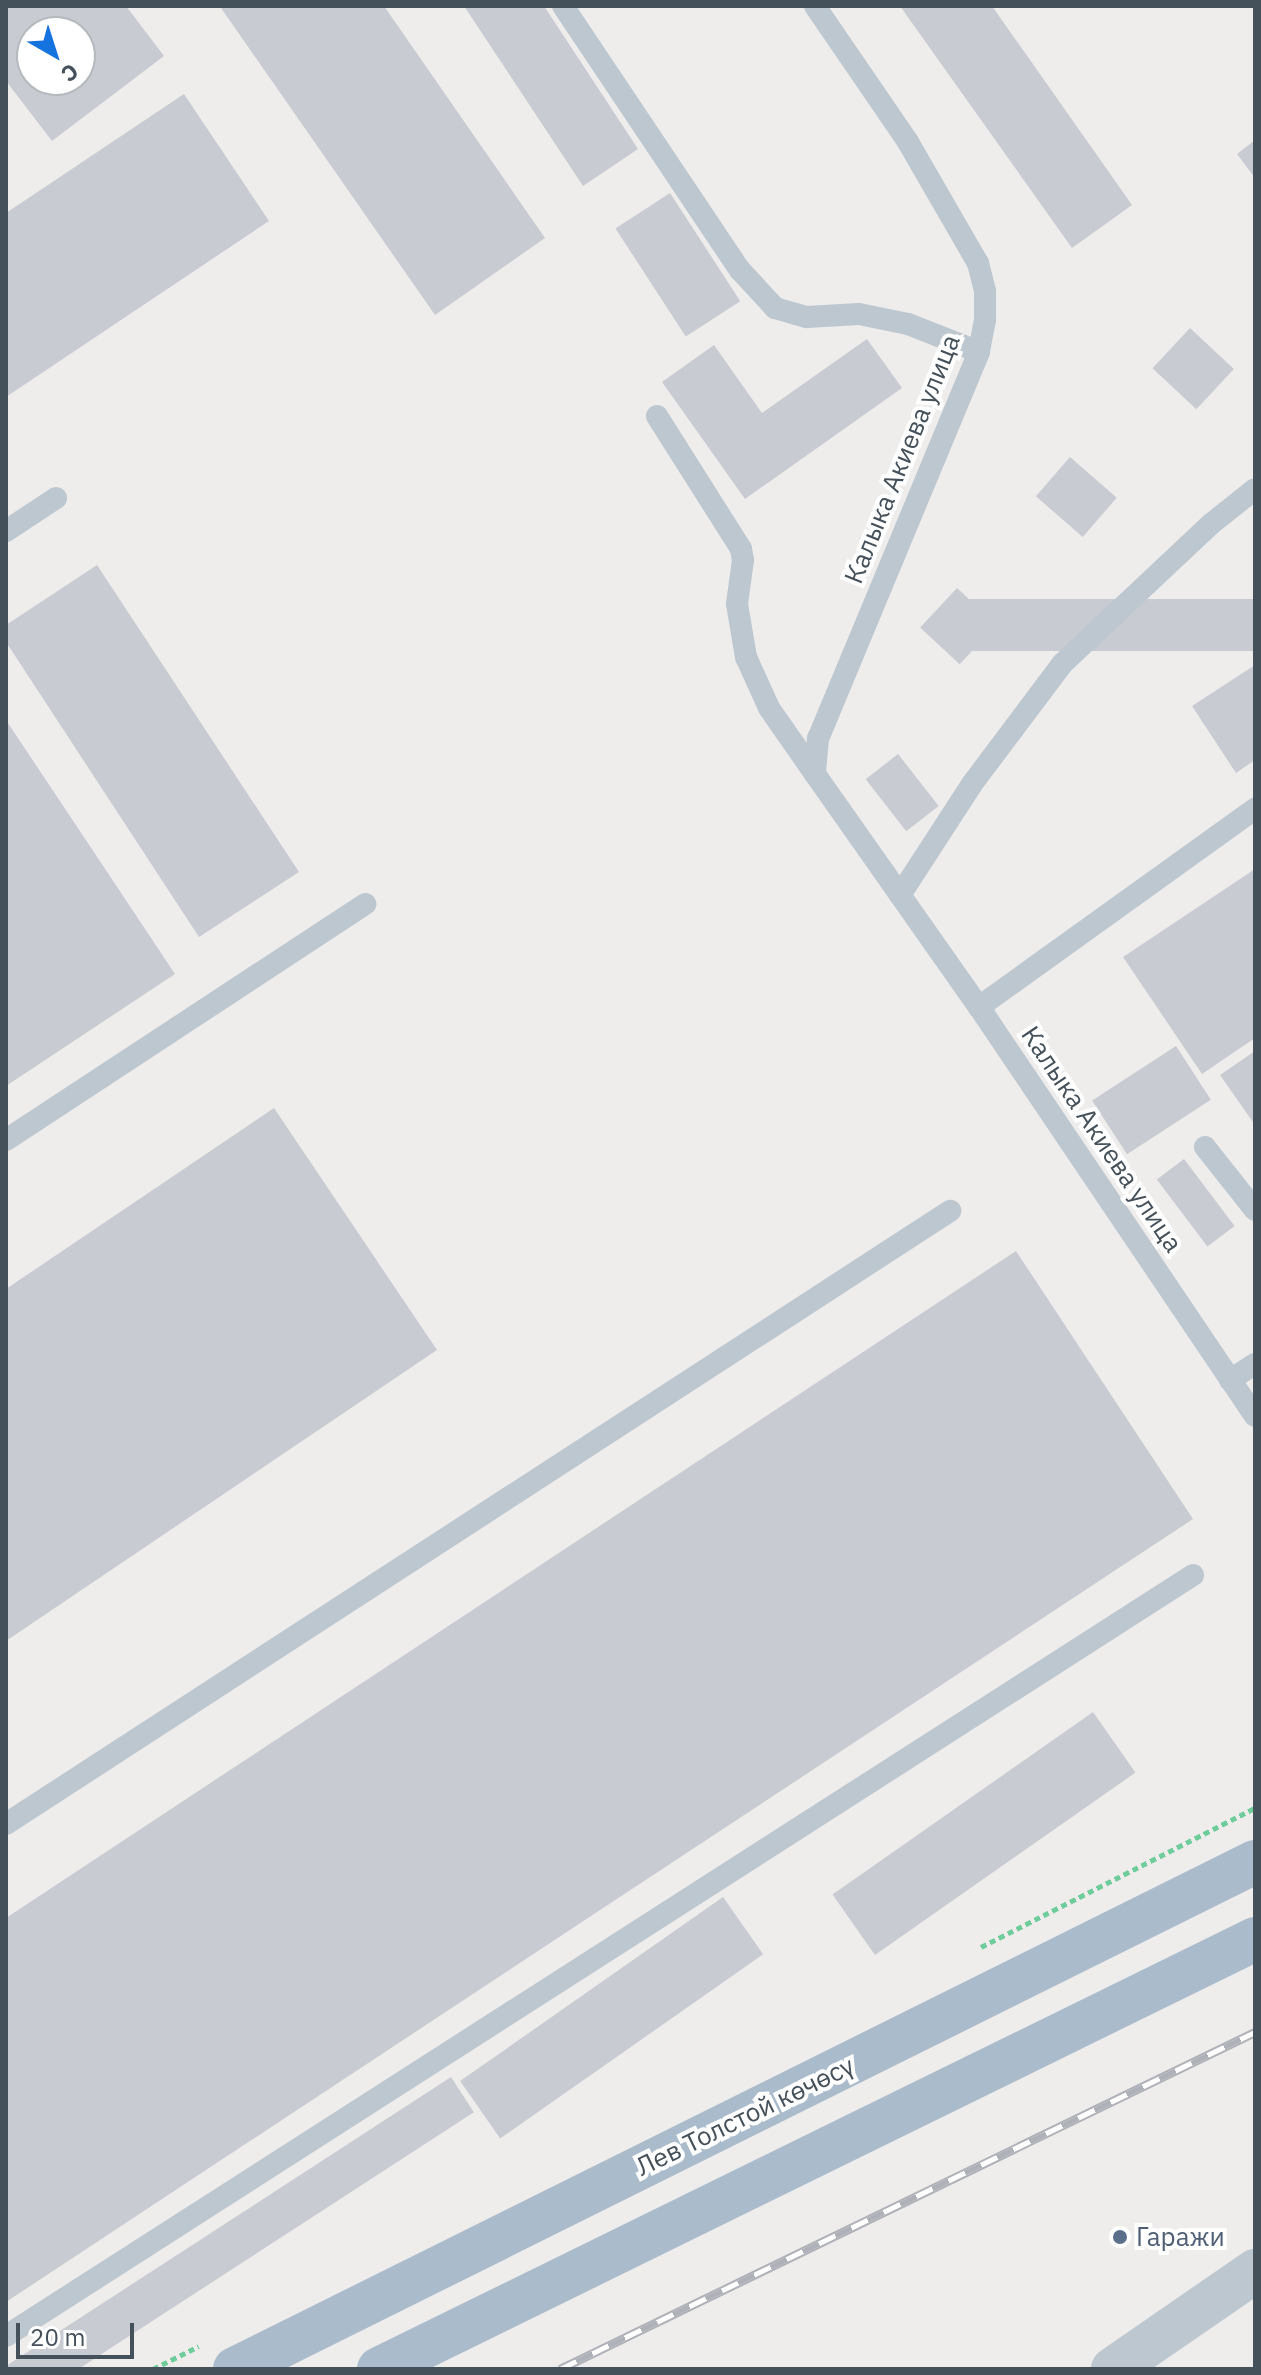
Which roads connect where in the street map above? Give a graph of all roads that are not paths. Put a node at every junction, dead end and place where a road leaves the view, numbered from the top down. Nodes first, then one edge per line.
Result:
1 (563, 6) edge
2 (815, 6) edge
3 (979, 352) junction
4 (657, 416) dead end
5 (1255, 489) edge
6 (56, 498) dead end
7 (6, 531) edge
8 (815, 774) junction
9 (1255, 809) edge
10 (900, 895) junction
11 (365, 904) dead end
12 (979, 1007) junction
13 (6, 1140) edge
14 (1205, 1147) dead end
15 (1255, 1210) edge
16 (950, 1211) dead end
17 (1255, 1364) edge
18 (1230, 1380) junction
19 (1255, 1416) edge
20 (1193, 1575) dead end
21 (6, 1824) edge
22 (1255, 1862) edge
23 (1255, 1939) edge
24 (1255, 2271) edge
25 (6, 2336) edge
26 (235, 2369) edge
27 (379, 2369) edge
28 (1113, 2369) edge

1 - 3 lane
2 - 3 lane, Калыка Акиева улица
3 - 8 lane, Калыка Акиева улица
4 - 8 lane
5 - 10 lane
6 - 7 lane
8 - 10 lane, Калыка Акиева улица
9 - 12 lane
10 - 12 lane, Калыка Акиева улица
11 - 13 lane
12 - 18 lane, Калыка Акиева улица
14 - 15 lane
16 - 21 lane
17 - 18 lane
18 - 19 lane, Калыка Акиева улица
20 - 25 lane
22 - 26 main road, Лев Толстой көчөсү
23 - 27 main road
24 - 28 street

